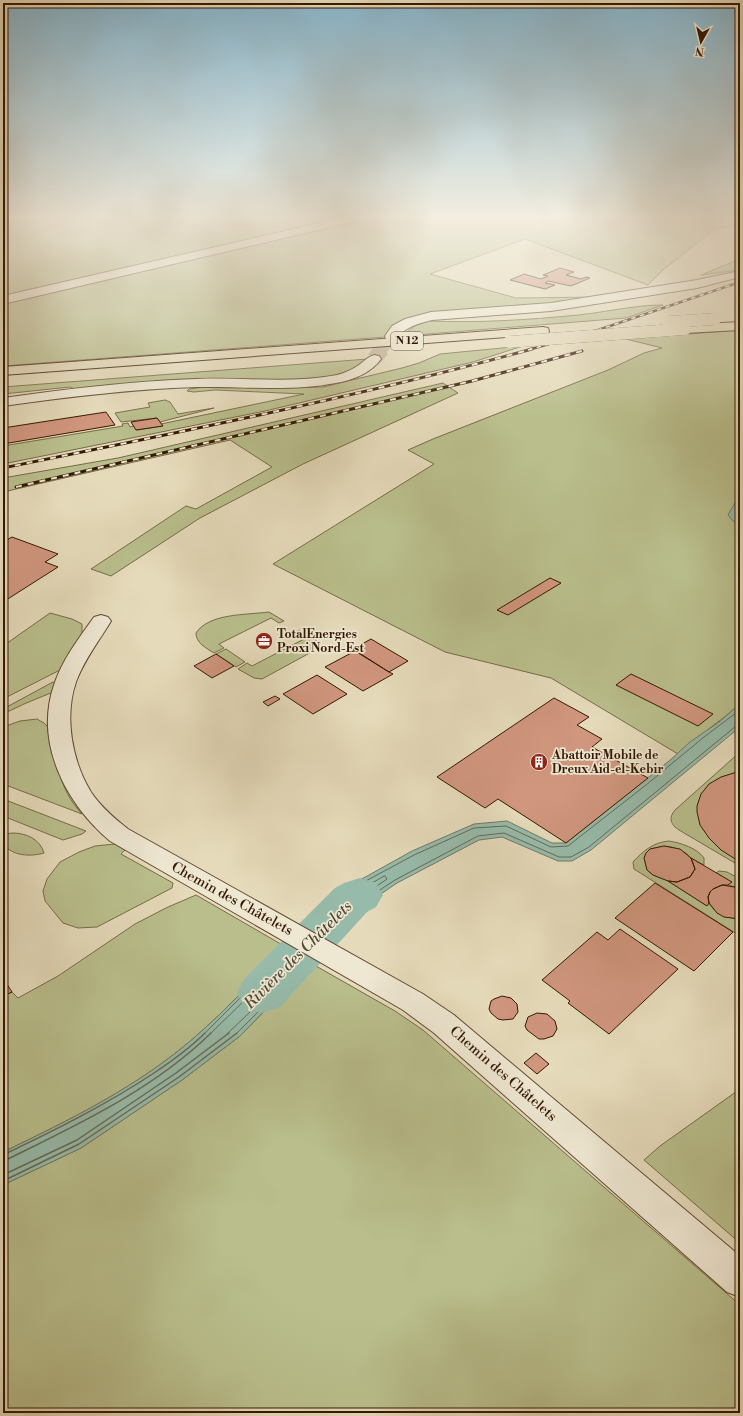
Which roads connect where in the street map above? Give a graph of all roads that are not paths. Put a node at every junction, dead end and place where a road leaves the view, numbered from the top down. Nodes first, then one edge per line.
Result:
1 (68, 285) edge
2 (690, 285) edge
3 (3, 300) edge
4 (740, 317) edge
5 (740, 326) edge
6 (391, 336) tunnel mouth
7 (374, 359) tunnel mouth
8 (224, 363) junction
9 (3, 371) edge
10 (3, 379) edge
11 (3, 384) edge
12 (3, 402) edge
13 (101, 621) dead end
14 (740, 1279) edge

1 - 3 street
2 - 6 street
4 - 9 highway, N 12, bridge
5 - 8 highway, N 12, bridge
7 - 12 street
8 - 10 highway, N 12
8 - 11 highway
13 - 14 street, Chemin des Châtelets

